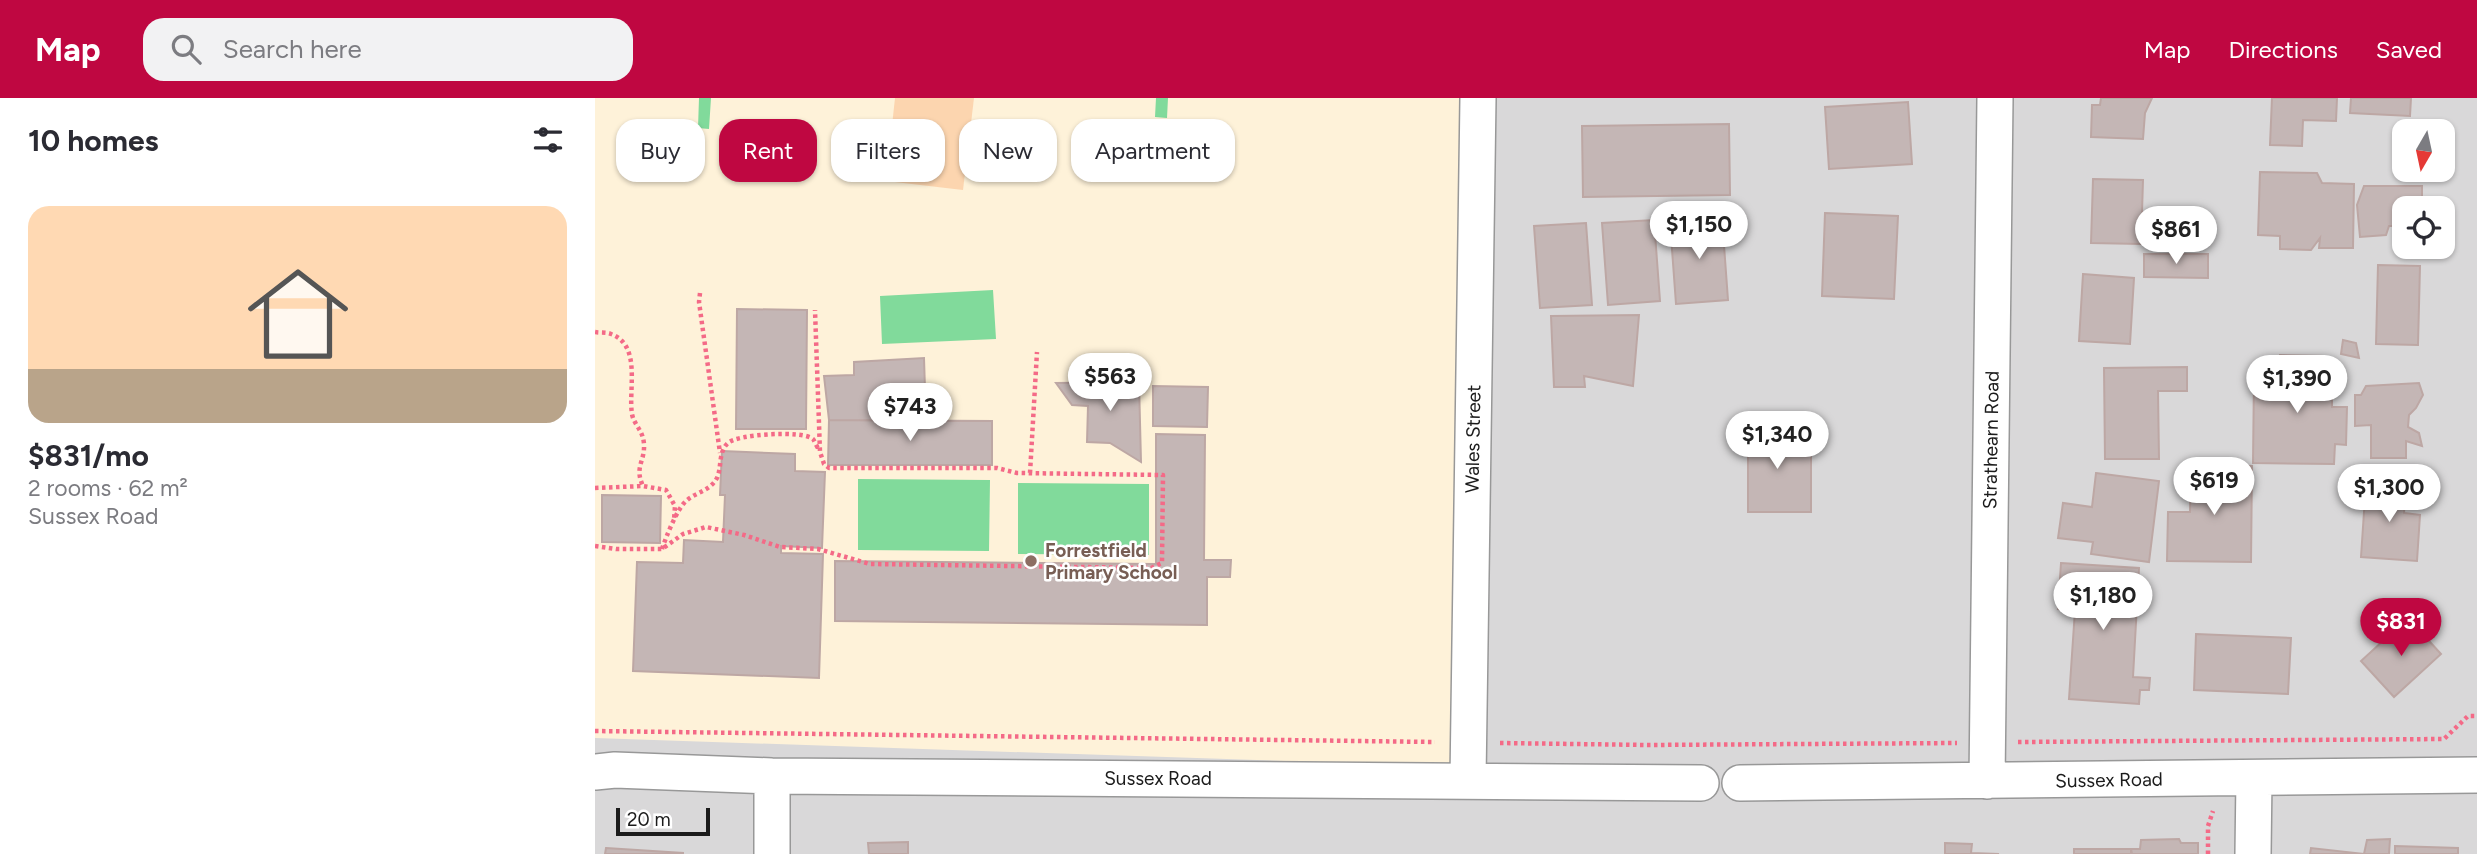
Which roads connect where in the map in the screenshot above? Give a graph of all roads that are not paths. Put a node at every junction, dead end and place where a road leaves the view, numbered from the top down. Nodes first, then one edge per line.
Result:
1 (1478, 98) edge
2 (1995, 98) edge
3 (602, 769) edge
4 (2477, 775) edge
5 (772, 776) junction
6 (2254, 778) junction
7 (1468, 779) junction
8 (1987, 781) junction
9 (1700, 783) dead end
10 (1740, 783) dead end
11 (772, 854) edge
12 (2253, 854) edge

1 - 7 street, Wales Street
2 - 8 street, Strathearn Road
3 - 5 street, Sussex Road
4 - 6 street, Sussex Road
5 - 7 street, Sussex Road
5 - 11 street
6 - 8 street, Sussex Road
6 - 12 street
7 - 9 street, Sussex Road
8 - 10 street, Sussex Road

